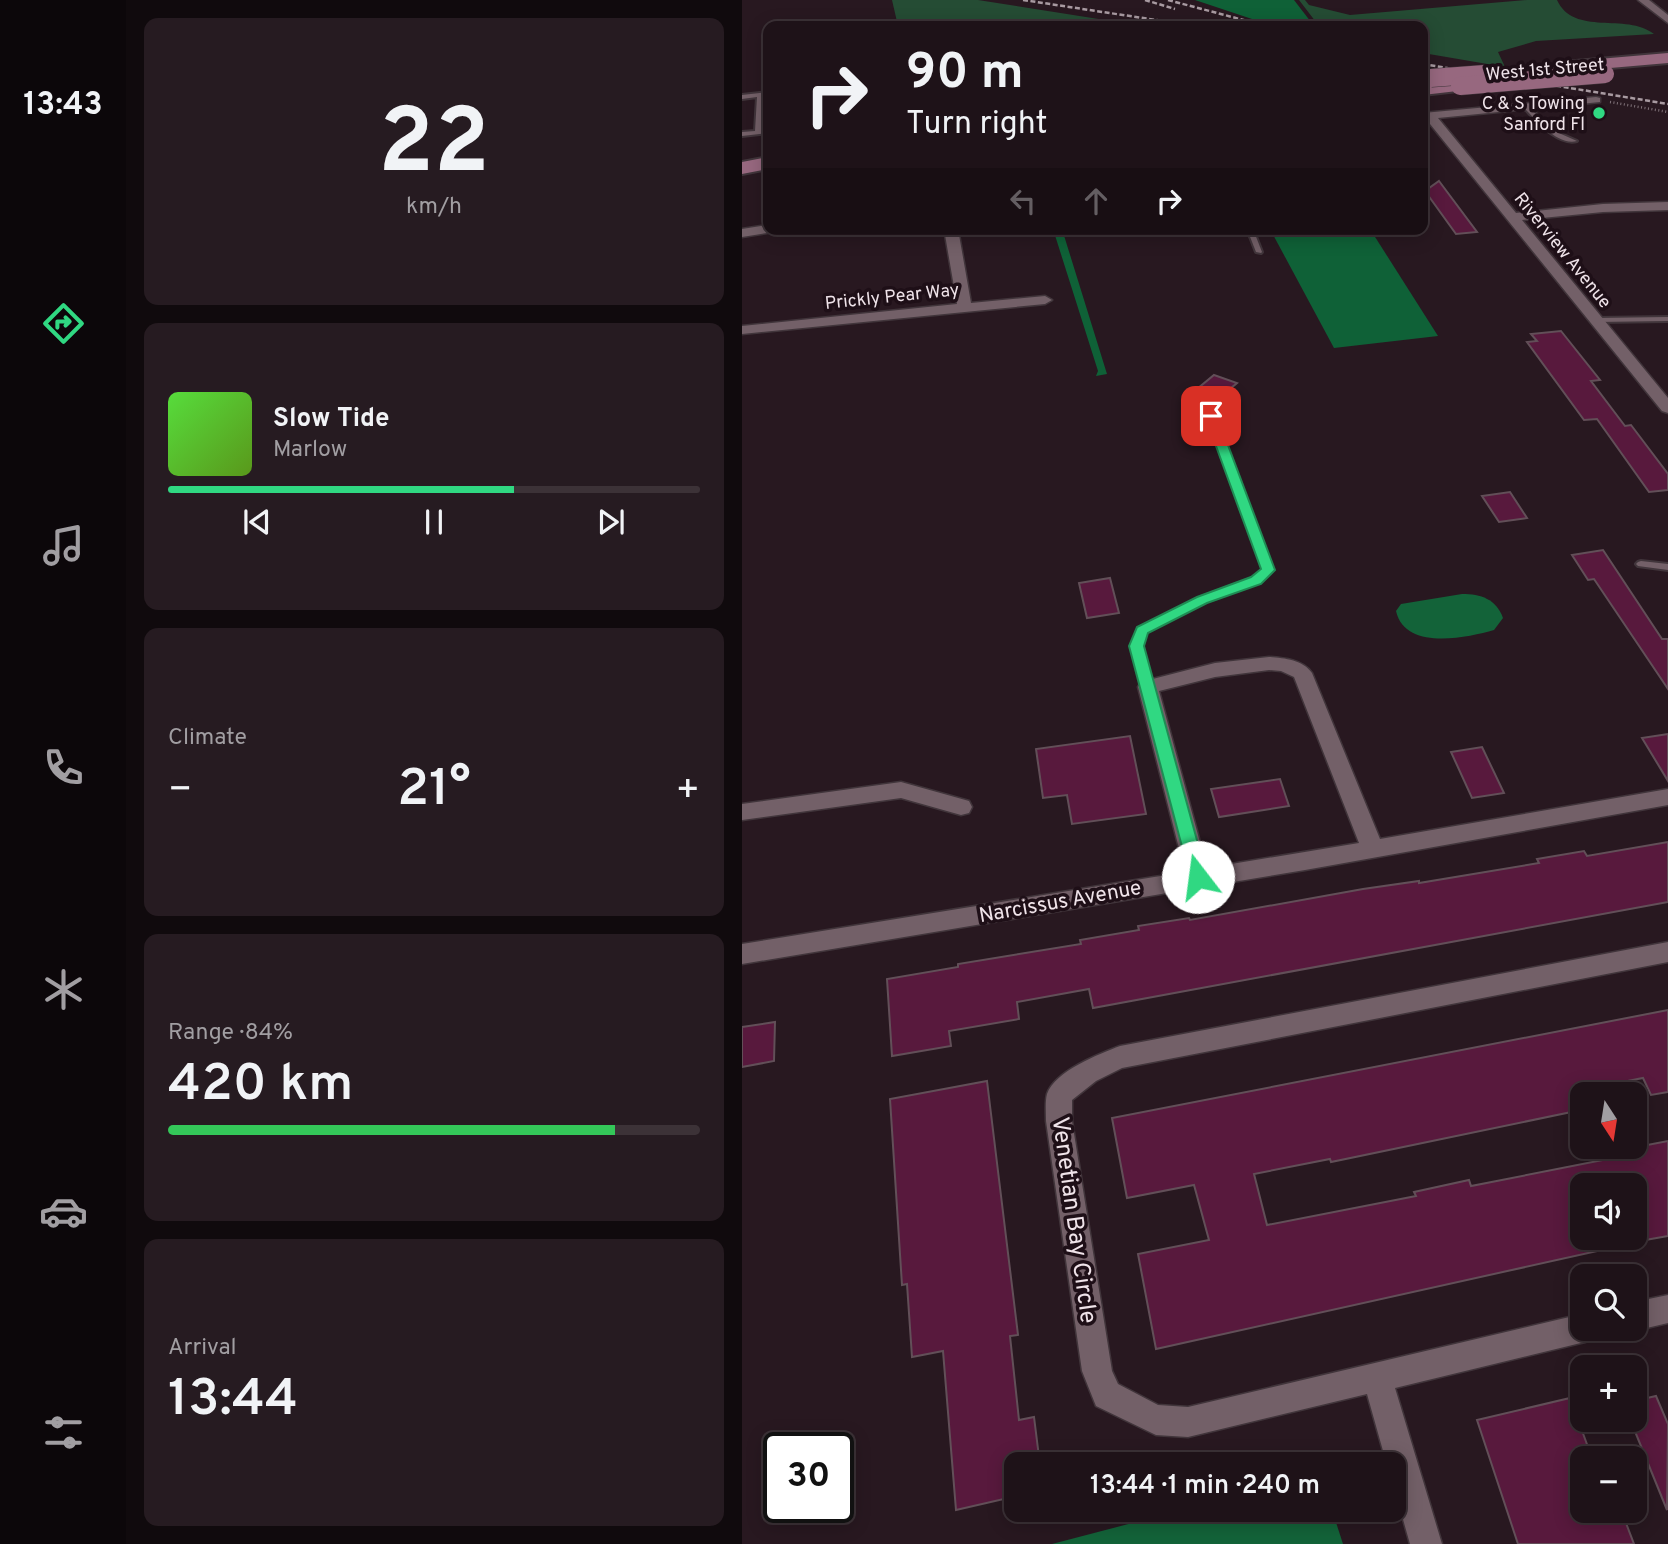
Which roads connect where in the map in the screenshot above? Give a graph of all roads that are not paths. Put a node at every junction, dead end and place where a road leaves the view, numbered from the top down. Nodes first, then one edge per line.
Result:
1 (1643, 0) edge
2 (1668, 20) edge
3 (1668, 58) edge
4 (1668, 68) edge
5 (1428, 82) edge
6 (1428, 82) edge
7 (760, 95) junction
8 (763, 95) edge
9 (742, 97) edge
10 (1597, 100) road end
11 (1526, 107) junction
12 (1428, 116) edge
13 (1428, 118) edge
14 (758, 131) junction
15 (763, 131) edge
16 (742, 134) edge
17 (1574, 141) dead end
18 (763, 153) edge
19 (742, 156) edge
20 (763, 164) edge
21 (742, 168) edge
22 (1668, 197) edge
23 (1668, 206) edge
24 (1604, 208) junction
25 (1511, 217) junction
26 (763, 230) edge
27 (742, 233) edge
28 (952, 235) edge
29 (1252, 235) edge
30 (1259, 252) dead end
31 (1045, 300) dead end
32 (965, 308) junction
33 (1668, 319) edge
34 (1596, 320) junction
35 (742, 330) edge
36 (1668, 408) edge
37 (1211, 416) dead end
38 (1641, 564) dead end
39 (1668, 567) edge
40 (1148, 687) junction
41 (1668, 797) edge
42 (961, 807) dead end
43 (742, 812) edge
44 (1372, 847) junction
45 (1198, 877) junction
46 (1668, 953) edge
47 (742, 954) edge
48 (1668, 1309) edge
49 (1647, 1314) edge
50 (1570, 1332) edge
51 (1377, 1377) junction
52 (1426, 1544) edge

1 - 2 street
3 - 5 main road, West 1st Street, bridge
4 - 6 main road, West 1st Street, bridge
7 - 8 lane
7 - 9 lane
7 - 14 lane
10 - 11 street
11 - 12 street
11 - 17 lane
13 - 25 street, Riverview Avenue
14 - 15 lane
14 - 16 lane
18 - 19 main road
20 - 21 main road
22 - 24 street
23 - 24 street
24 - 25 street
25 - 34 street, Riverview Avenue
26 - 27 street
28 - 32 street
29 - 30 lane
31 - 32 street, Prickly Pear Way
32 - 35 street, Prickly Pear Way
33 - 34 lane
34 - 36 street, Riverview Avenue
37 - 40 lane
38 - 39 lane
40 - 44 street
40 - 45 street
41 - 44 street, Narcissus Avenue
42 - 43 street
44 - 45 street, Narcissus Avenue
45 - 47 street, Narcissus Avenue
46 - 51 street, Venetian Bay Circle
48 - 49 street
50 - 51 street, Venetian Bay Circle
51 - 52 street

